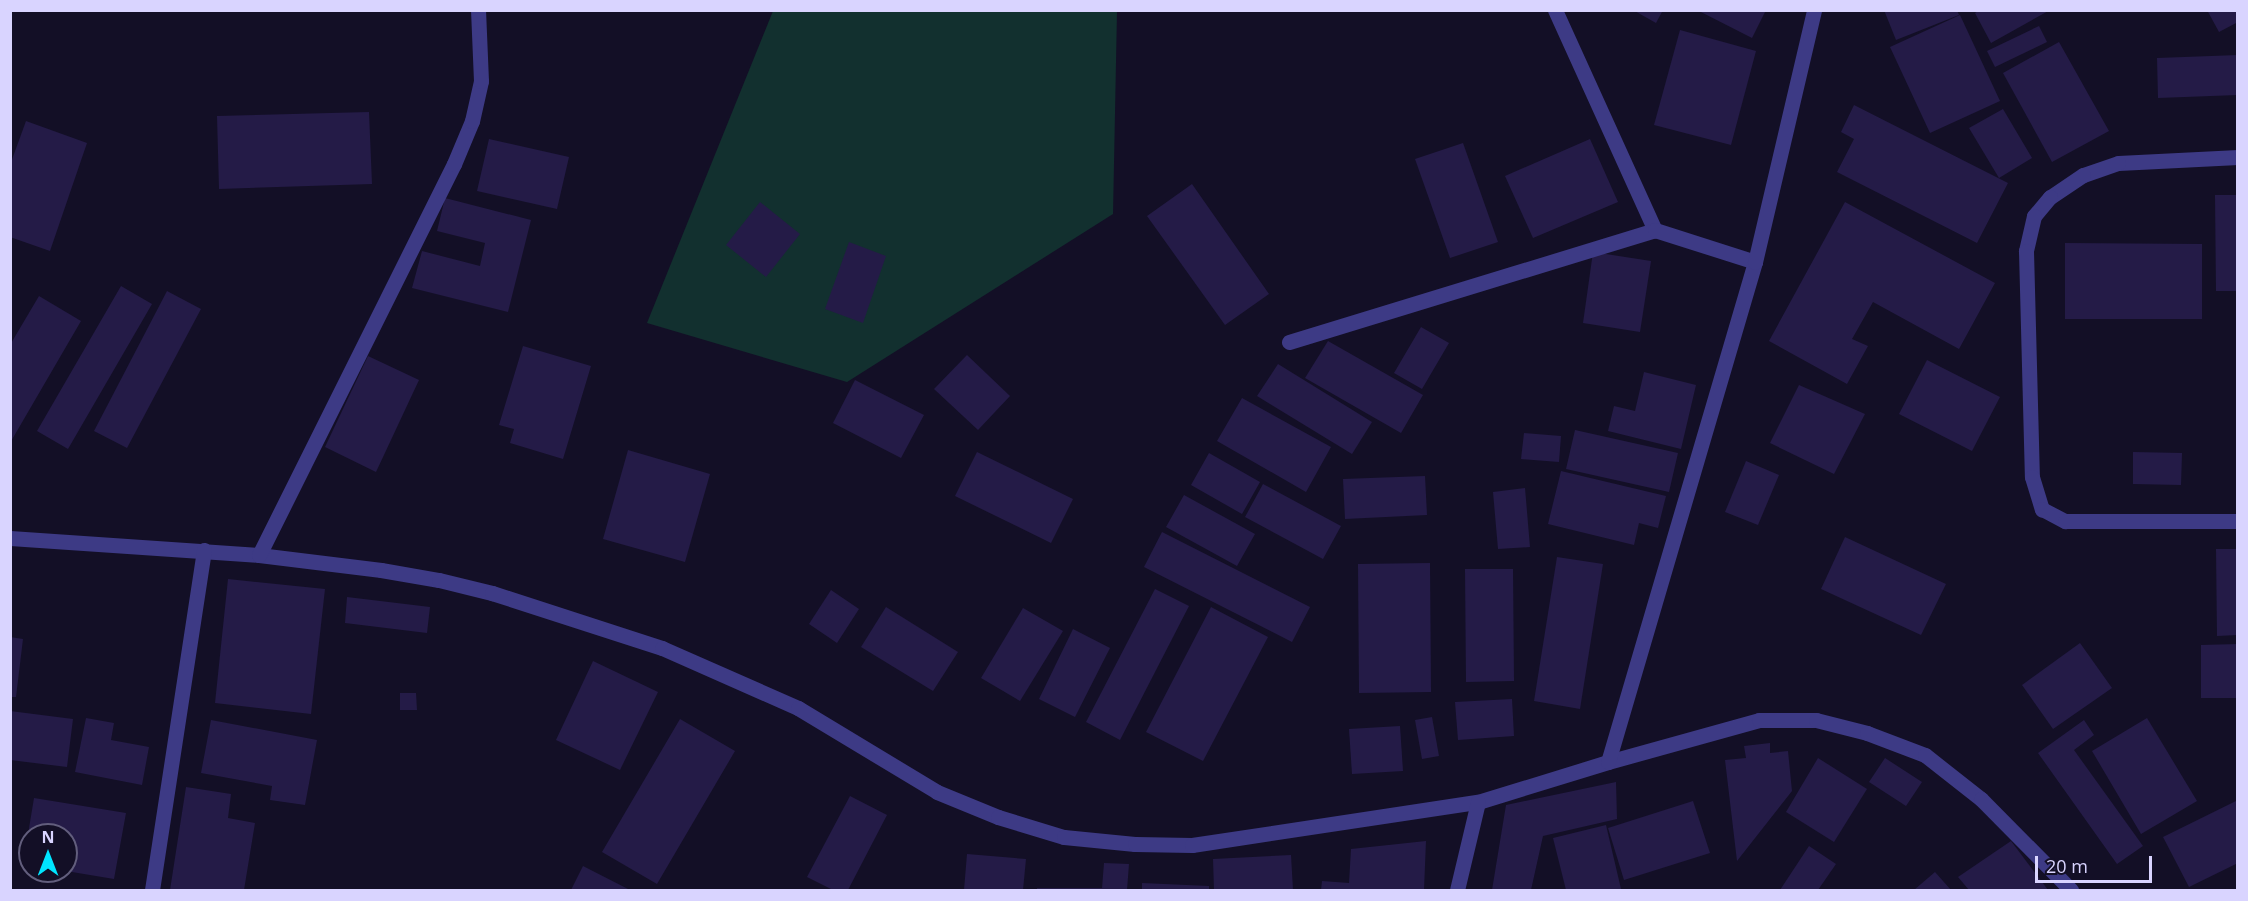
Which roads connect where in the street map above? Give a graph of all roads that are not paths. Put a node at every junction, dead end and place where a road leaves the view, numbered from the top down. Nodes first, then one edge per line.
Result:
1 (477, 10) edge
2 (1555, 10) edge
3 (1814, 10) edge
4 (2238, 157) edge
5 (1655, 230) junction
6 (1755, 262) junction
7 (1289, 342) dead end
8 (2238, 521) edge
9 (10, 538) edge
10 (204, 550) junction
11 (259, 555) junction
12 (1608, 762) junction
13 (1478, 802) junction
14 (152, 891) edge
15 (1457, 891) edge
16 (2071, 891) edge

1 - 11 street
2 - 5 street
3 - 6 street
4 - 8 street
5 - 6 street
5 - 7 street
6 - 12 street
9 - 10 street
10 - 11 street
10 - 14 street
11 - 13 street
12 - 13 street
12 - 16 street
13 - 15 street

